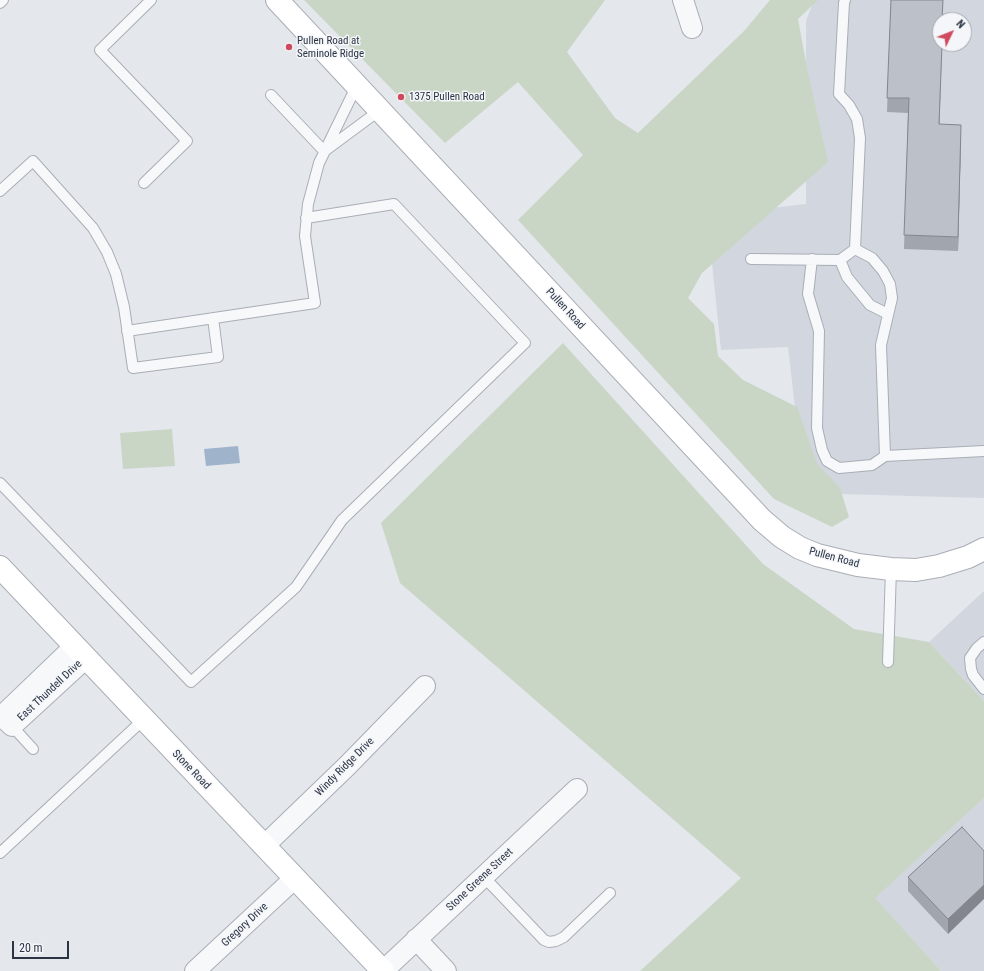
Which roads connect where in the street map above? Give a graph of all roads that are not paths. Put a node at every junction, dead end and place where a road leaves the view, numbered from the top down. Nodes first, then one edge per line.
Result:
1 (3, 0) edge
2 (151, 0) edge
3 (277, 0) edge
4 (683, 0) edge
5 (845, 0) edge
6 (0, 3) edge
7 (692, 28) dead end
8 (357, 86) junction
9 (271, 95) dead end
10 (380, 110) junction
11 (324, 151) junction
12 (144, 183) dead end
13 (0, 191) edge
14 (306, 218) junction
15 (855, 249) junction
16 (751, 259) dead end
17 (812, 259) junction
18 (840, 260) junction
19 (888, 314) junction
20 (213, 318) junction
21 (128, 330) junction
22 (984, 451) edge
23 (885, 456) junction
24 (0, 483) edge
25 (984, 549) edge
26 (0, 567) edge
27 (887, 569) junction
28 (984, 642) edge
29 (81, 652) junction
30 (888, 662) dead end
31 (425, 686) dead end
32 (984, 689) edge
33 (4, 719) edge
34 (143, 720) junction
35 (33, 749) dead end
36 (577, 789) dead end
37 (264, 846) junction
38 (0, 853) edge
39 (483, 876) junction
40 (295, 878) junction
41 (610, 893) dead end
42 (416, 939) junction
43 (195, 971) edge
44 (383, 971) edge
45 (446, 971) edge

1 - 6 lane
2 - 12 lane
3 - 8 street, Pullen Road
4 - 7 street
5 - 15 lane
8 - 10 street, Pullen Road
8 - 11 lane
9 - 11 lane
10 - 11 lane
10 - 27 street, Pullen Road
11 - 14 lane
13 - 21 lane
14 - 20 lane
14 - 24 lane
15 - 18 lane
15 - 19 lane
16 - 17 lane
17 - 18 lane
17 - 23 lane
18 - 19 lane
19 - 23 lane
20 - 21 lane
20 - 21 lane
22 - 23 lane
25 - 27 street, Pullen Road
26 - 29 street, Stone Road
27 - 30 lane
28 - 32 lane
29 - 33 street, East Thundell Drive
29 - 34 street, Stone Road
31 - 37 street, Windy Ridge Drive
33 - 35 lane
34 - 37 street, Stone Road
34 - 38 lane
36 - 39 street, Stone Greene Street
37 - 40 street, Stone Road
39 - 41 lane
39 - 42 street, Stone Greene Street
40 - 43 street, Gregory Drive
40 - 44 street, Stone Road
42 - 44 street, Stone Greene Street
42 - 45 street

